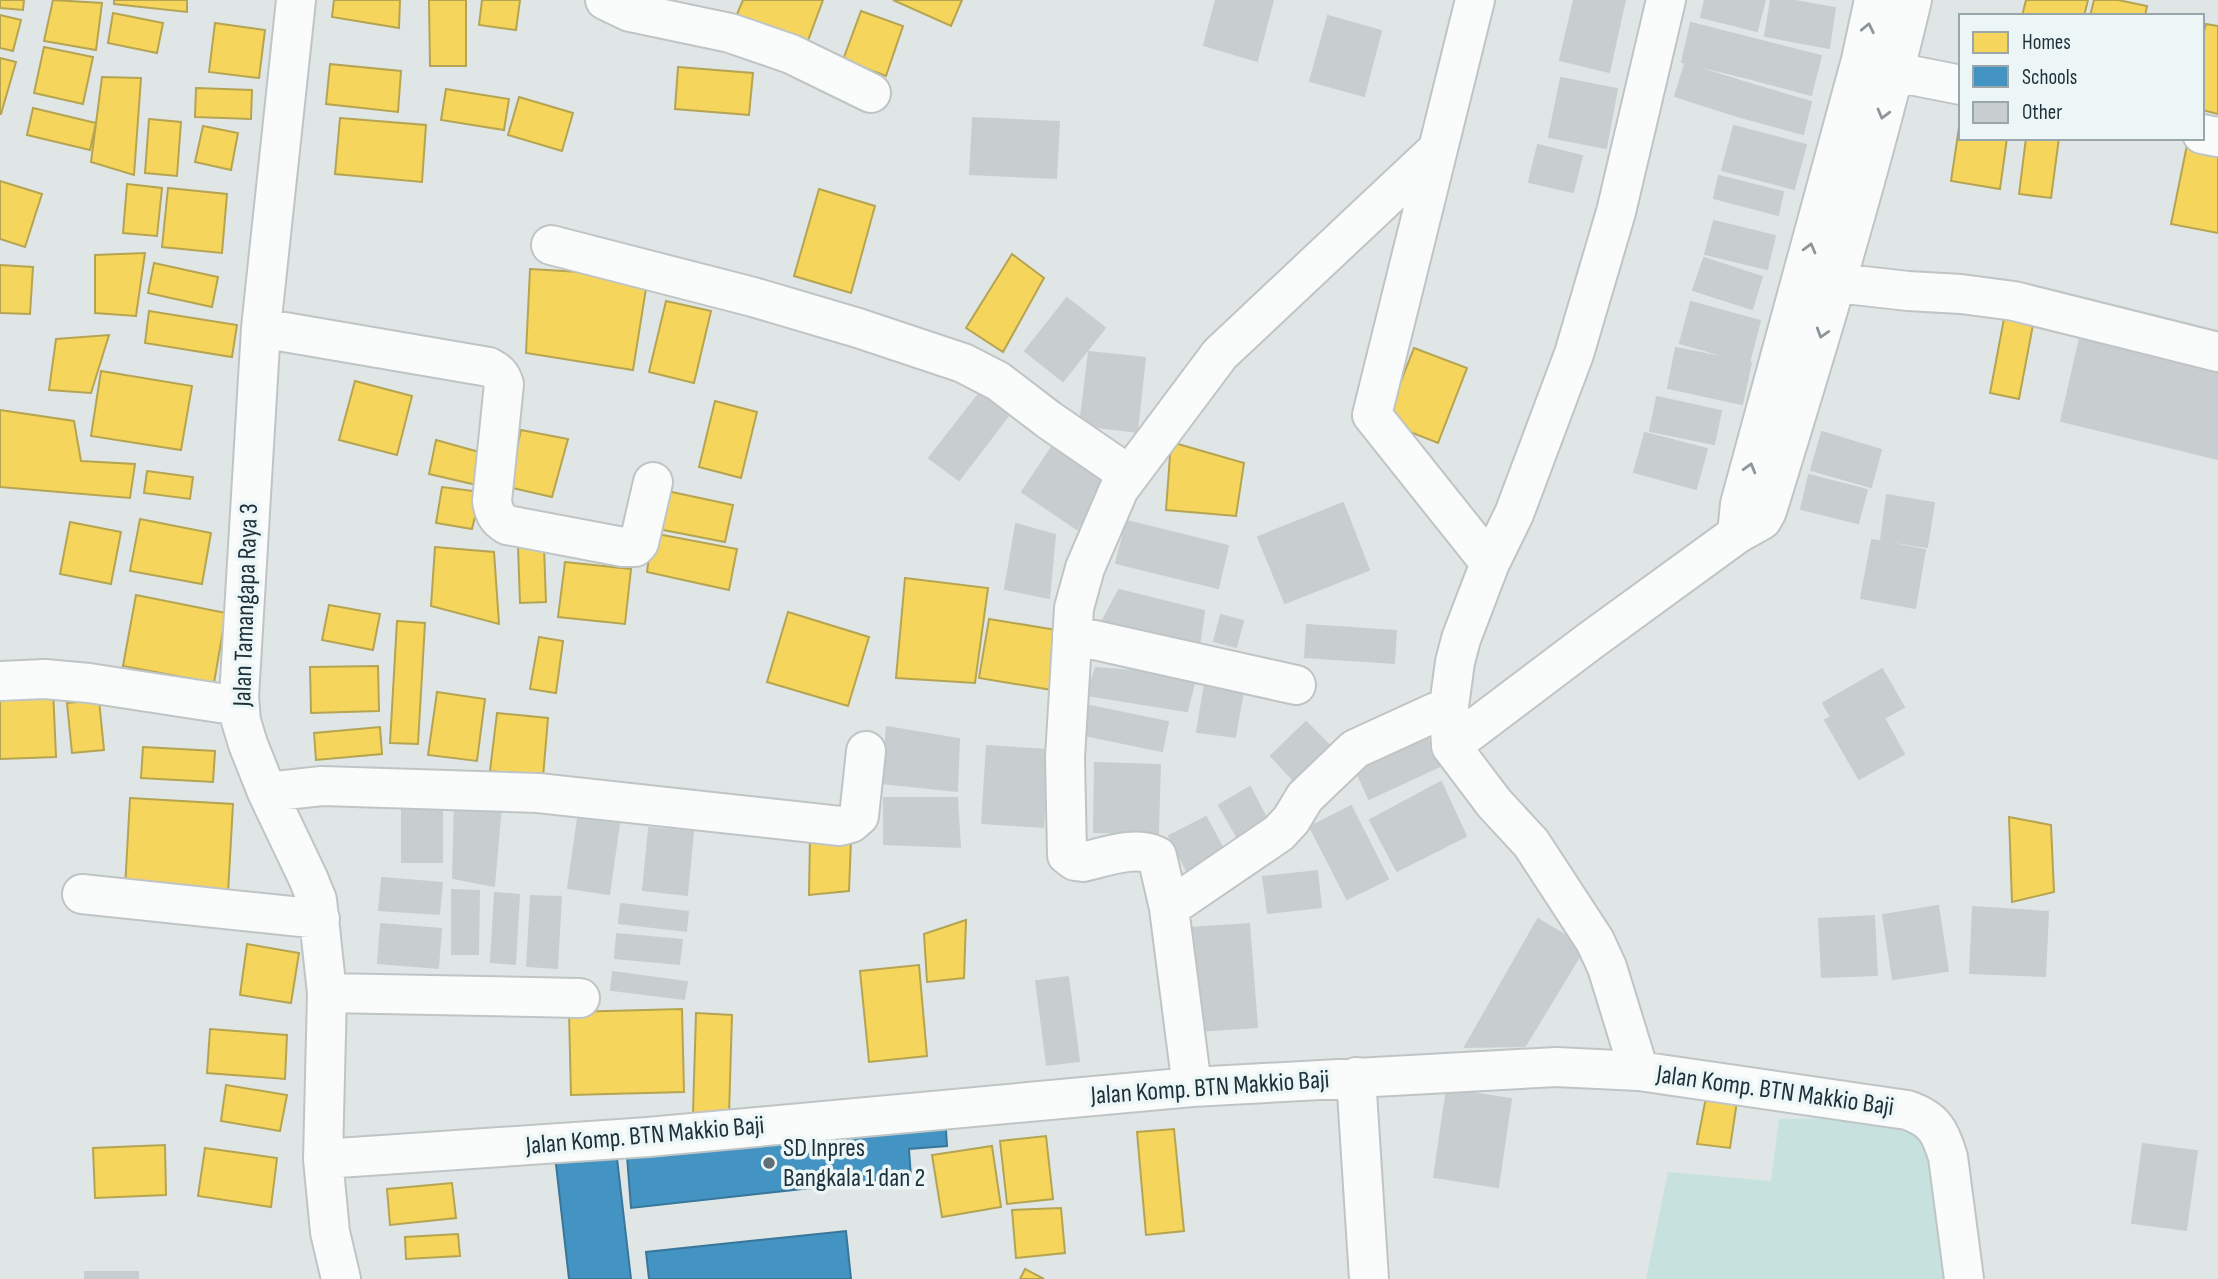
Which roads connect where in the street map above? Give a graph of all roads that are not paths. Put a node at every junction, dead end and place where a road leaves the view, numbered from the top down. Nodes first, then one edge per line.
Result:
1 (296, 0) edge
2 (605, 0) edge
3 (1666, 0) edge
4 (1874, 0) edge
5 (1912, 0) edge
6 (1464, 3) edge
7 (1895, 72) junction
8 (1959, 85) edge
9 (871, 93) dead end
10 (1437, 150) junction
11 (551, 245) dead end
12 (1837, 283) junction
13 (261, 328) junction
14 (2218, 352) edge
15 (1129, 475) junction
16 (653, 482) dead end
17 (1737, 534) junction
18 (1490, 563) junction
19 (1072, 635) junction
20 (0, 681) edge
21 (1296, 685) dead end
22 (239, 706) junction
23 (1449, 706) junction
24 (1451, 746) junction
25 (866, 751) dead end
26 (267, 792) junction
27 (82, 894) dead end
28 (1169, 908) junction
29 (320, 919) junction
30 (327, 993) junction
31 (580, 998) dead end
32 (1639, 1071) junction
33 (1356, 1077) junction
34 (1192, 1087) junction
35 (323, 1159) junction
36 (341, 1279) edge
37 (1369, 1279) edge
38 (1964, 1279) edge

1 - 13 street, Jalan Tamangapa Raya 3
2 - 9 street
3 - 18 street
17 -> 4 street
5 - 7 street
6 - 10 street
7 - 8 street
7 -> 12 street
10 - 15 street
10 - 18 street
11 - 15 street
12 - 14 street
12 -> 17 street
13 - 16 street
13 - 22 street, Jalan Tamangapa Raya 3
15 - 19 street
17 - 24 street
18 - 23 street
19 - 21 street
19 - 28 street
20 - 22 street
22 - 26 street, Jalan Tamangapa Raya 3
23 - 24 street
23 - 28 street
24 - 32 street
25 - 26 street
26 - 29 street, Jalan Tamangapa Raya 3
27 - 29 street
28 - 34 street
29 - 30 street, Jalan Tamangapa Raya 3
30 - 31 street
30 - 35 street, Jalan Tamangapa Raya 3
32 - 33 street, Jalan Komp. BTN Makkio Baji
32 - 38 street, Jalan Komp. BTN Makkio Baji
33 - 34 street, Jalan Komp. BTN Makkio Baji
33 - 37 street
34 - 35 street, Jalan Komp. BTN Makkio Baji
35 - 36 street, Jalan Tamangapa Raya 3

